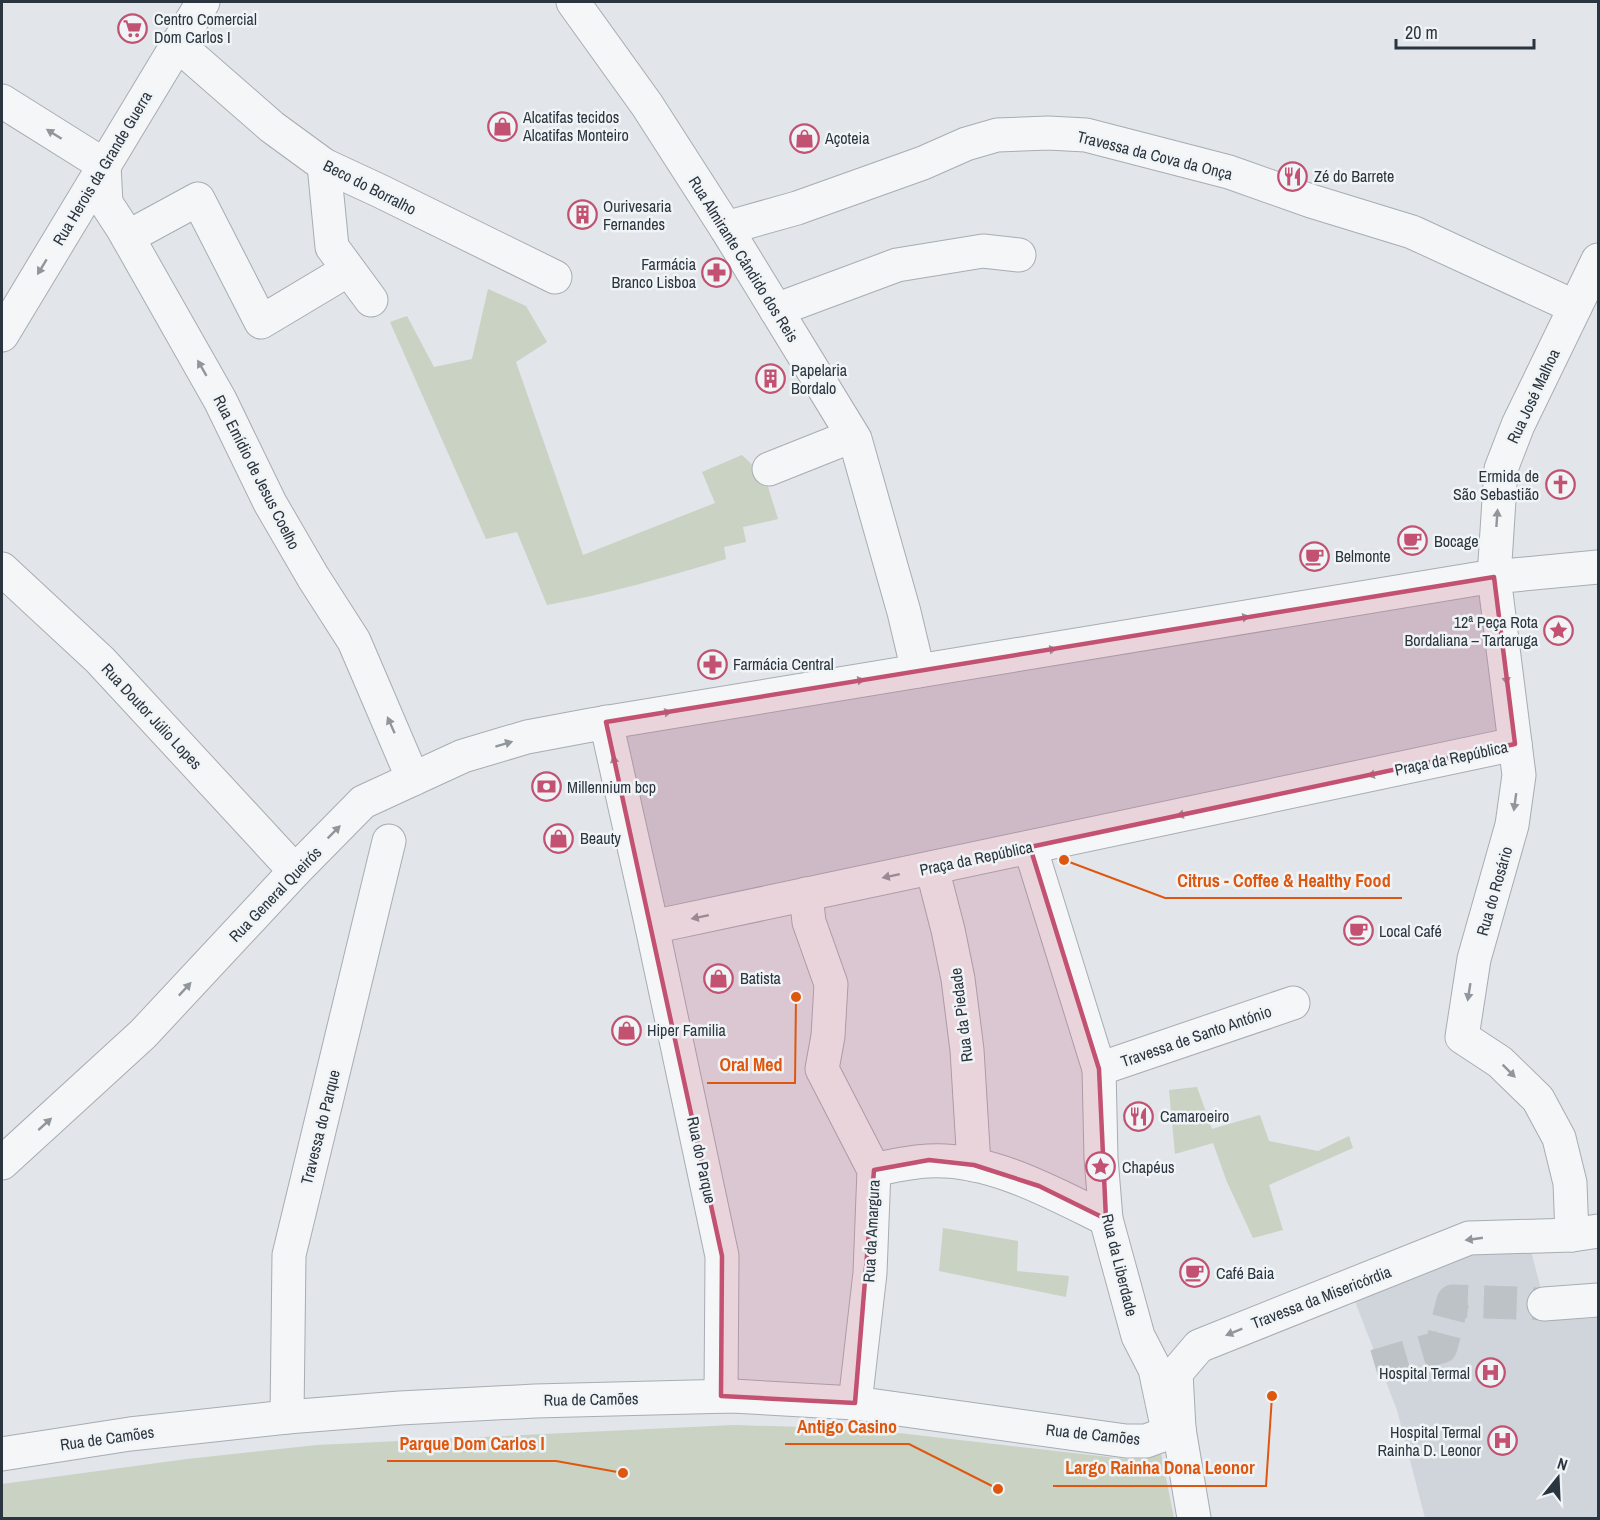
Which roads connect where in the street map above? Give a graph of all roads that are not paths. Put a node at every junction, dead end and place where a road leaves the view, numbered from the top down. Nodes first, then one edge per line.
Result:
1 (203, 2) edge
2 (573, 2) edge
3 (177, 44) junction
4 (2, 101) edge
5 (104, 165) junction
6 (324, 165) junction
7 (726, 228) junction
8 (128, 237) junction
9 (1018, 255) dead end
10 (1599, 260) edge
11 (348, 270) junction
12 (555, 277) dead end
13 (371, 300) dead end
14 (1575, 307) junction
15 (776, 310) junction
16 (2, 335) edge
17 (852, 436) junction
18 (769, 469) dead end
19 (1599, 567) edge
20 (2, 569) edge
21 (1494, 577) junction
22 (918, 671) junction
23 (606, 722) junction
24 (1515, 744) junction
25 (413, 779) junction
26 (389, 841) dead end
27 (1030, 847) junction
28 (932, 868) junction
29 (295, 871) junction
30 (806, 894) junction
31 (652, 927) junction
32 (1293, 1003) dead end
33 (1099, 1069) junction
34 (2, 1163) edge
35 (974, 1165) junction
36 (874, 1170) junction
37 (1106, 1220) junction
38 (1585, 1233) edge
39 (1599, 1300) edge
40 (1544, 1304) tunnel mouth
41 (721, 1396) junction
42 (855, 1403) junction
43 (287, 1417) junction
44 (1179, 1429) junction
45 (2, 1454) edge
46 (1194, 1518) edge

1 - 3 street, Rua Herois da Grande Guerra
2 - 7 street, Rua Almirante Cândido dos Reis
3 - 5 street, Rua Herois da Grande Guerra
3 - 6 street, Beco do Borralho
5 -> 4 street
5 - 8 street, Rua Emídio de Jesus Coelho
5 -> 16 street, Rua Herois da Grande Guerra
6 - 11 street
6 - 12 street, Beco do Borralho
7 - 14 street, Travessa da Cova da Onça
7 - 15 street, Rua Almirante Cândido dos Reis
8 - 11 street
25 -> 8 street, Rua Emídio de Jesus Coelho
9 - 15 street
10 - 14 street, Rua José Malhoa
11 - 13 street
21 -> 14 street, Rua José Malhoa
15 - 17 street, Rua Almirante Cândido dos Reis
17 - 18 street
17 - 22 street, Rua Almirante Cândido dos Reis
19 - 21 street
20 - 29 street, Rua Doutor Júlio Lopes
22 -> 21 street
21 -> 24 street, Praça da República
23 -> 22 street
25 -> 23 street, Rua General Queirós
31 -> 23 street
24 -> 27 street, Praça da República
24 -> 38 street, Rua do Rosário
29 -> 25 street, Rua General Queirós
26 - 43 street, Travessa do Parque
27 - 28 street, Praça da República
27 - 33 street, Rua da Liberdade
28 -> 30 street, Praça da República
28 - 35 street, Rua da Piedade
34 -> 29 street, Rua General Queirós
30 -> 31 street, Praça da República
30 - 36 street, Rua da Amargura
31 - 41 street, Rua do Parque
32 - 33 street, Travessa de Santo António
33 - 37 street, Rua da Liberdade
35 - 36 street
35 - 37 street
36 - 42 street, Rua da Amargura
37 - 44 street, Rua da Liberdade
38 -> 44 street, Travessa da Misericórdia
39 - 40 street
41 - 42 street, Rua de Camões
41 - 43 street, Rua de Camões
42 - 44 street, Rua de Camões
43 - 45 street, Rua de Camões
44 - 46 street, Travessa da Misericórdia

